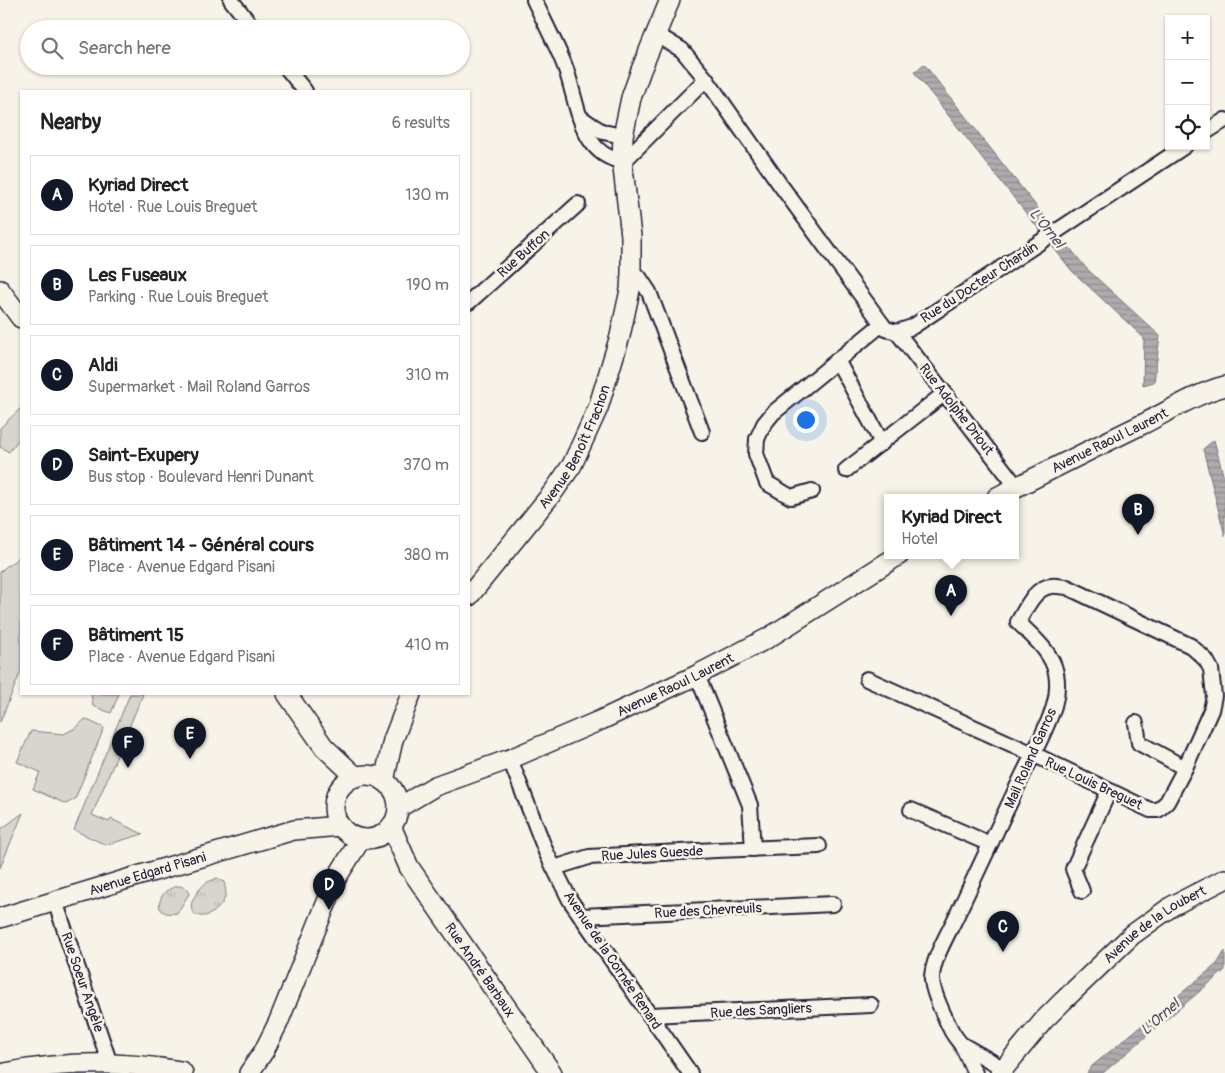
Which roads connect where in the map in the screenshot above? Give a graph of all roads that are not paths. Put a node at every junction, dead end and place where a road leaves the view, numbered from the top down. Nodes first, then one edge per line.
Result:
1 (231, 0) edge
2 (534, 0) edge
3 (670, 0) edge
4 (247, 20) edge
5 (654, 37) junction
6 (292, 75) edge
7 (706, 79) junction
8 (304, 90) edge
9 (578, 114) junction
10 (1225, 120) edge
11 (1210, 129) edge
12 (623, 136) junction
13 (1178, 150) edge
14 (622, 162) junction
15 (578, 204) dead end
16 (631, 273) junction
17 (0, 290) edge
18 (470, 299) edge
19 (20, 317) edge
20 (882, 324) junction
21 (897, 332) junction
22 (837, 360) junction
23 (1225, 386) edge
24 (945, 393) junction
25 (702, 432) dead end
26 (882, 442) junction
27 (846, 470) dead end
28 (1018, 486) junction
29 (812, 491) dead end
30 (1003, 494) edge
31 (893, 559) edge
32 (470, 595) edge
33 (1018, 622) joint
34 (697, 676) junction
35 (867, 679) dead end
36 (288, 695) edge
37 (411, 695) edge
38 (1136, 723) dead end
39 (1033, 754) junction
40 (510, 759) junction
41 (1185, 768) junction
42 (369, 782) junction
43 (435, 786) junction
44 (1109, 791) junction
45 (398, 808) junction
46 (911, 810) dead end
47 (358, 828) junction
48 (990, 844) junction
49 (819, 846) dead end
50 (753, 849) junction
51 (554, 868) junction
52 (1225, 879) edge
53 (1225, 890) edge
54 (1082, 891) dead end
55 (55, 901) junction
56 (833, 904) dead end
57 (582, 916) junction
58 (0, 918) edge
59 (1088, 976) junction
60 (871, 1005) dead end
61 (650, 1015) junction
62 (961, 1044) junction
63 (110, 1064) junction
64 (1001, 1072) edge
65 (5, 1073) edge
66 (184, 1073) edge
67 (249, 1073) edge
68 (552, 1073) edge
69 (690, 1073) edge
70 (975, 1073) edge

1 - 4 street
2 - 9 street
3 - 5 street, Avenue Benoît Frachon
5 - 7 street
5 - 12 street, Avenue Benoît Frachon
6 - 8 street
7 - 14 street
7 - 20 street
9 - 12 street
9 - 14 street
10 - 11 street
12 - 14 street, Avenue Benoît Frachon
13 - 21 street, Rue du Docteur Chardin
14 - 16 street, Avenue Benoît Frachon
15 - 18 street, Rue Buffon
16 - 25 street
16 - 32 street, Avenue Benoît Frachon
17 - 19 street
20 - 21 street
20 - 22 street
21 - 24 street, Rue Adolphe Driout
22 - 26 street
22 - 29 street
23 - 28 street, Avenue Raoul Laurent
24 - 26 street
24 - 28 street, Rue Adolphe Driout
26 - 27 street
28 - 30 street, Avenue Raoul Laurent
31 - 34 street, Avenue Raoul Laurent
33 - 39 street, Mail Roland Garros
33 - 41 street, Rue Louis Breguet
34 - 40 street, Avenue Raoul Laurent
34 - 50 street
35 - 39 street, Rue Louis Breguet
36 - 42 street
37 - 42 street
38 - 41 street
39 - 44 street, Rue Louis Breguet
39 - 48 street, Mail Roland Garros
40 - 43 street, Avenue Raoul Laurent
40 - 51 street, Avenue de la Cornée Renard
41 - 44 street, Rue Louis Breguet
42 - 43 street, Avenue Raoul Laurent
42 - 45 street
42 - 47 street
43 - 45 street, Avenue Raoul Laurent
44 - 54 street
45 - 47 street
46 - 48 street
47 - 55 street, Avenue Edgard Pisani
47 - 67 street
47 - 68 street, Rue André Barbaux
48 - 62 street, Mail Roland Garros
49 - 50 street, Rue Jules Guesde
50 - 51 street, Rue Jules Guesde
51 - 57 street, Avenue de la Cornée Renard
52 - 59 street, Avenue de la Loubert
53 - 59 street, Avenue de la Loubert
55 - 58 street, Avenue Edgard Pisani
55 - 63 street, Rue Soeur Angèle
56 - 57 street, Rue des Chevreuils
57 - 61 street, Avenue de la Cornée Renard
59 - 64 street, Avenue de la Loubert
60 - 61 street, Rue des Sangliers
61 - 69 street, Avenue de la Cornée Renard
62 - 64 street, Mail Roland Garros
62 - 70 street, Mail Roland Garros
63 - 65 street
63 - 66 street

